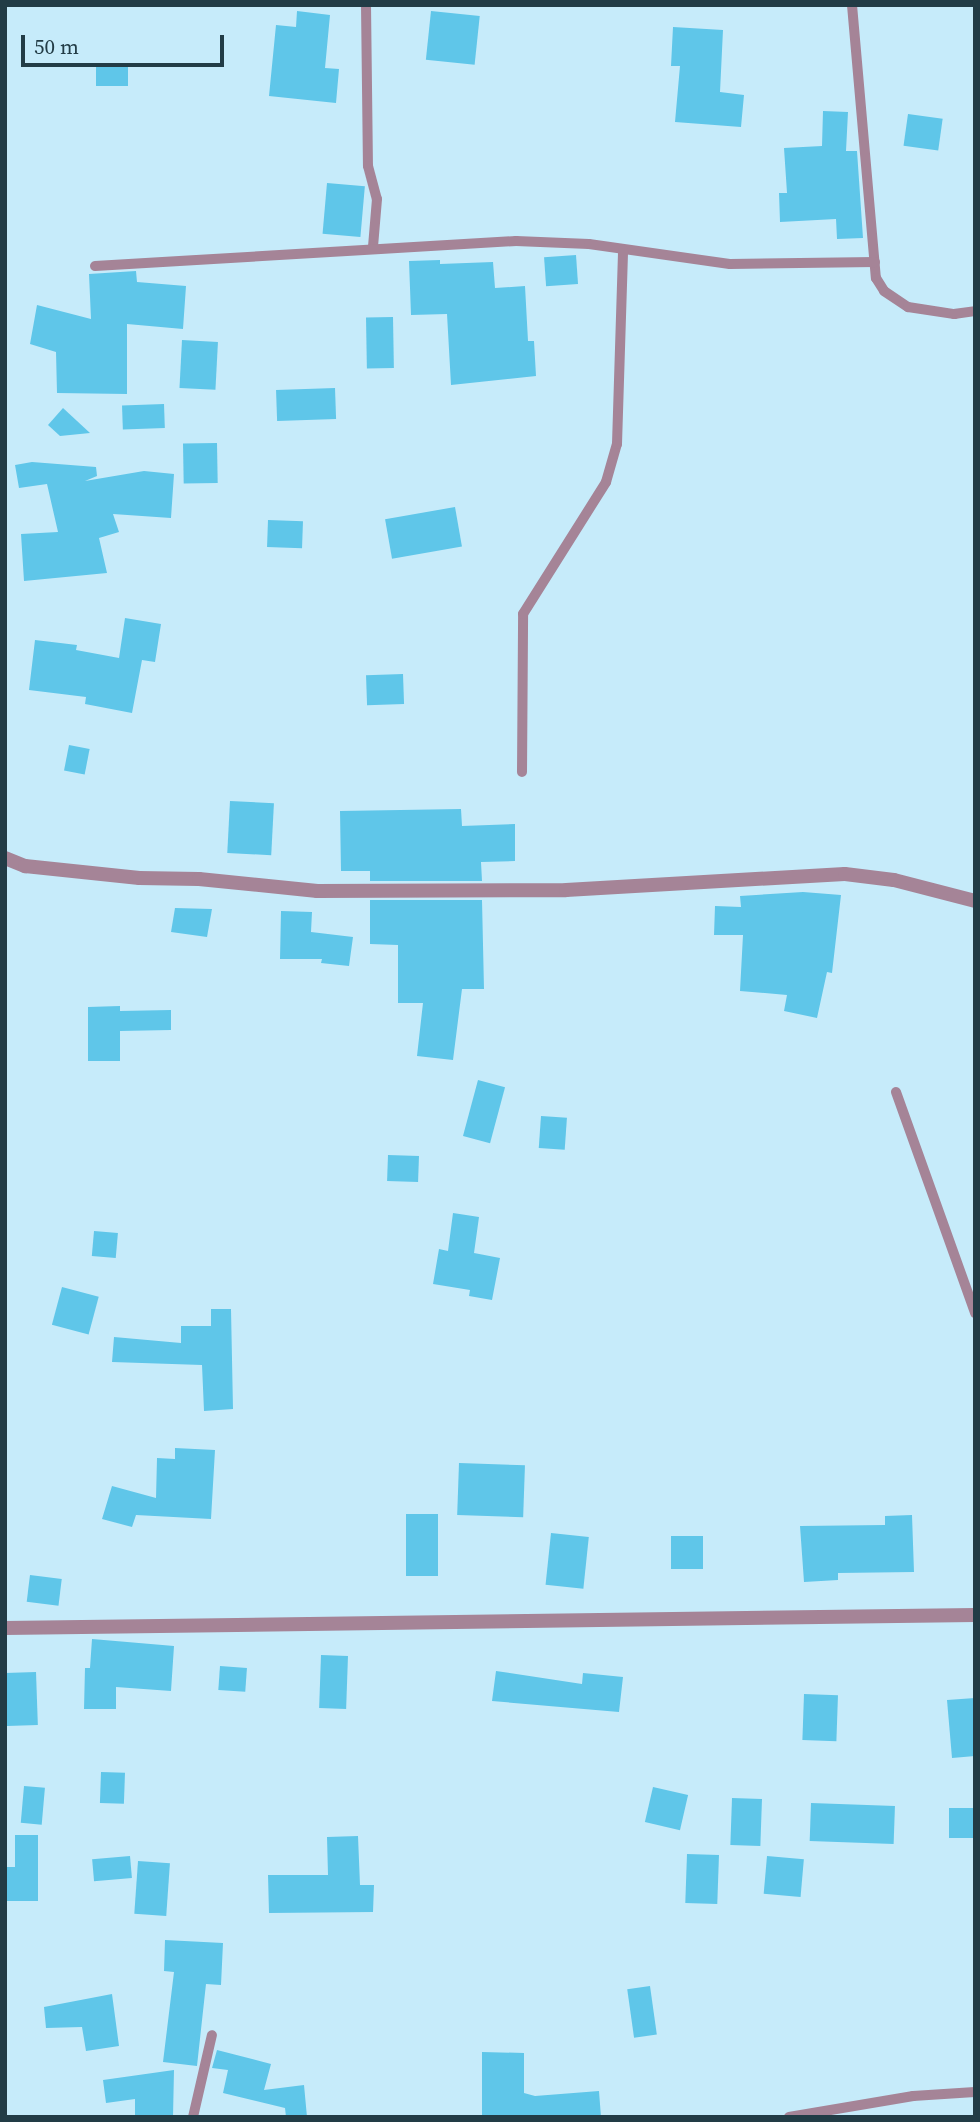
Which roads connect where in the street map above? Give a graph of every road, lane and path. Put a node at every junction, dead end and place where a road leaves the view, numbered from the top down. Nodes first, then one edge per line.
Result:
1 (366, 5) edge
2 (852, 5) edge
3 (373, 247) junction
4 (623, 250) junction
5 (875, 262) junction
6 (94, 266) dead end
7 (975, 311) edge
8 (522, 772) dead end
9 (5, 859) edge
10 (975, 901) edge
11 (897, 1091) dead end
12 (975, 1313) edge
13 (975, 1615) edge
14 (5, 1628) edge
15 (212, 2035) dead end
16 (975, 2092) edge
17 (193, 2117) edge
18 (789, 2117) edge

1 - 3 lane
2 - 5 lane
3 - 4 lane
3 - 6 lane
4 - 5 lane
4 - 8 lane
5 - 7 lane
9 - 10 street
11 - 12 lane
13 - 14 street
15 - 17 lane
16 - 18 lane

